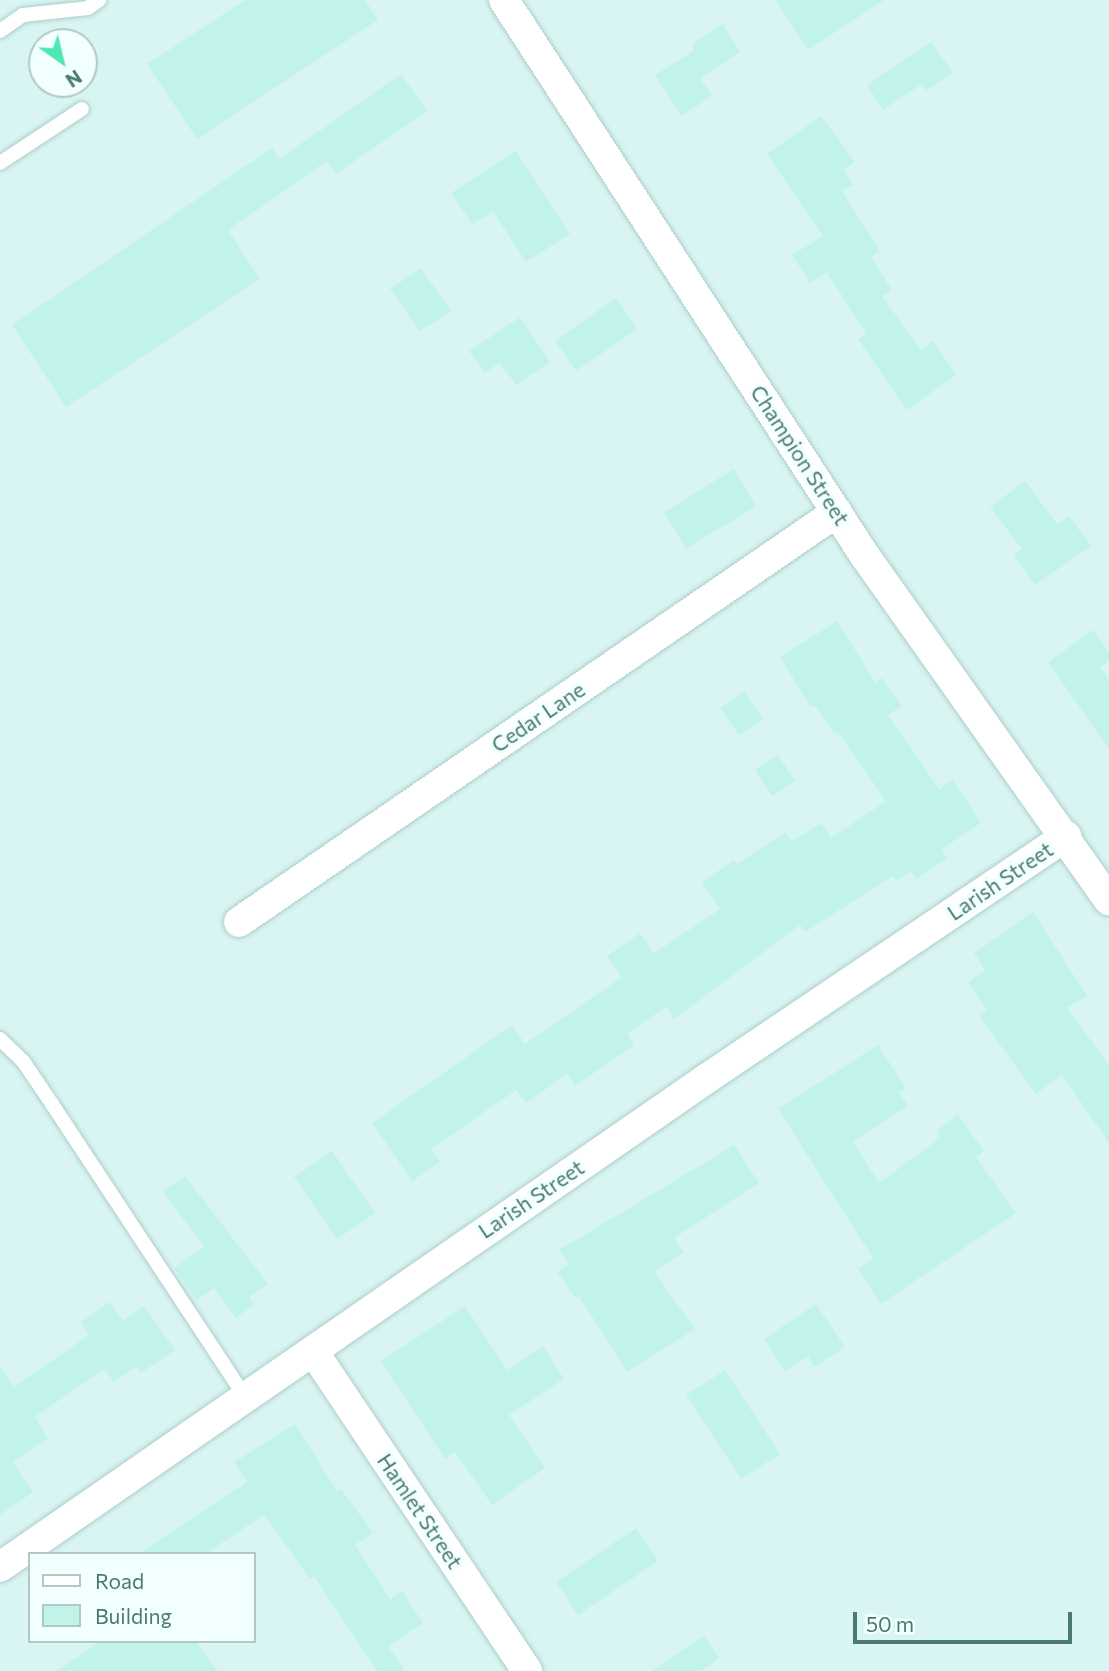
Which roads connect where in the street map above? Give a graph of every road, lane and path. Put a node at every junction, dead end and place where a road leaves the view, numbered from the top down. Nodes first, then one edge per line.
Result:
1 (99, 0) edge
2 (504, 0) edge
3 (0, 31) edge
4 (82, 109) dead end
5 (0, 163) edge
6 (837, 512) junction
7 (1066, 836) junction
8 (1109, 900) edge
9 (239, 922) dead end
10 (0, 1039) edge
11 (313, 1351) junction
12 (245, 1397) junction
13 (0, 1567) edge
14 (527, 1671) edge

1 - 3 lane
2 - 6 street, Champion Street
4 - 5 lane
6 - 7 street, Champion Street
6 - 9 street, Cedar Lane
7 - 8 street, Champion Street
7 - 11 street, Larish Street
10 - 12 lane
11 - 12 street, Larish Street
11 - 14 street, Hamlet Street
12 - 13 street, Larish Street

